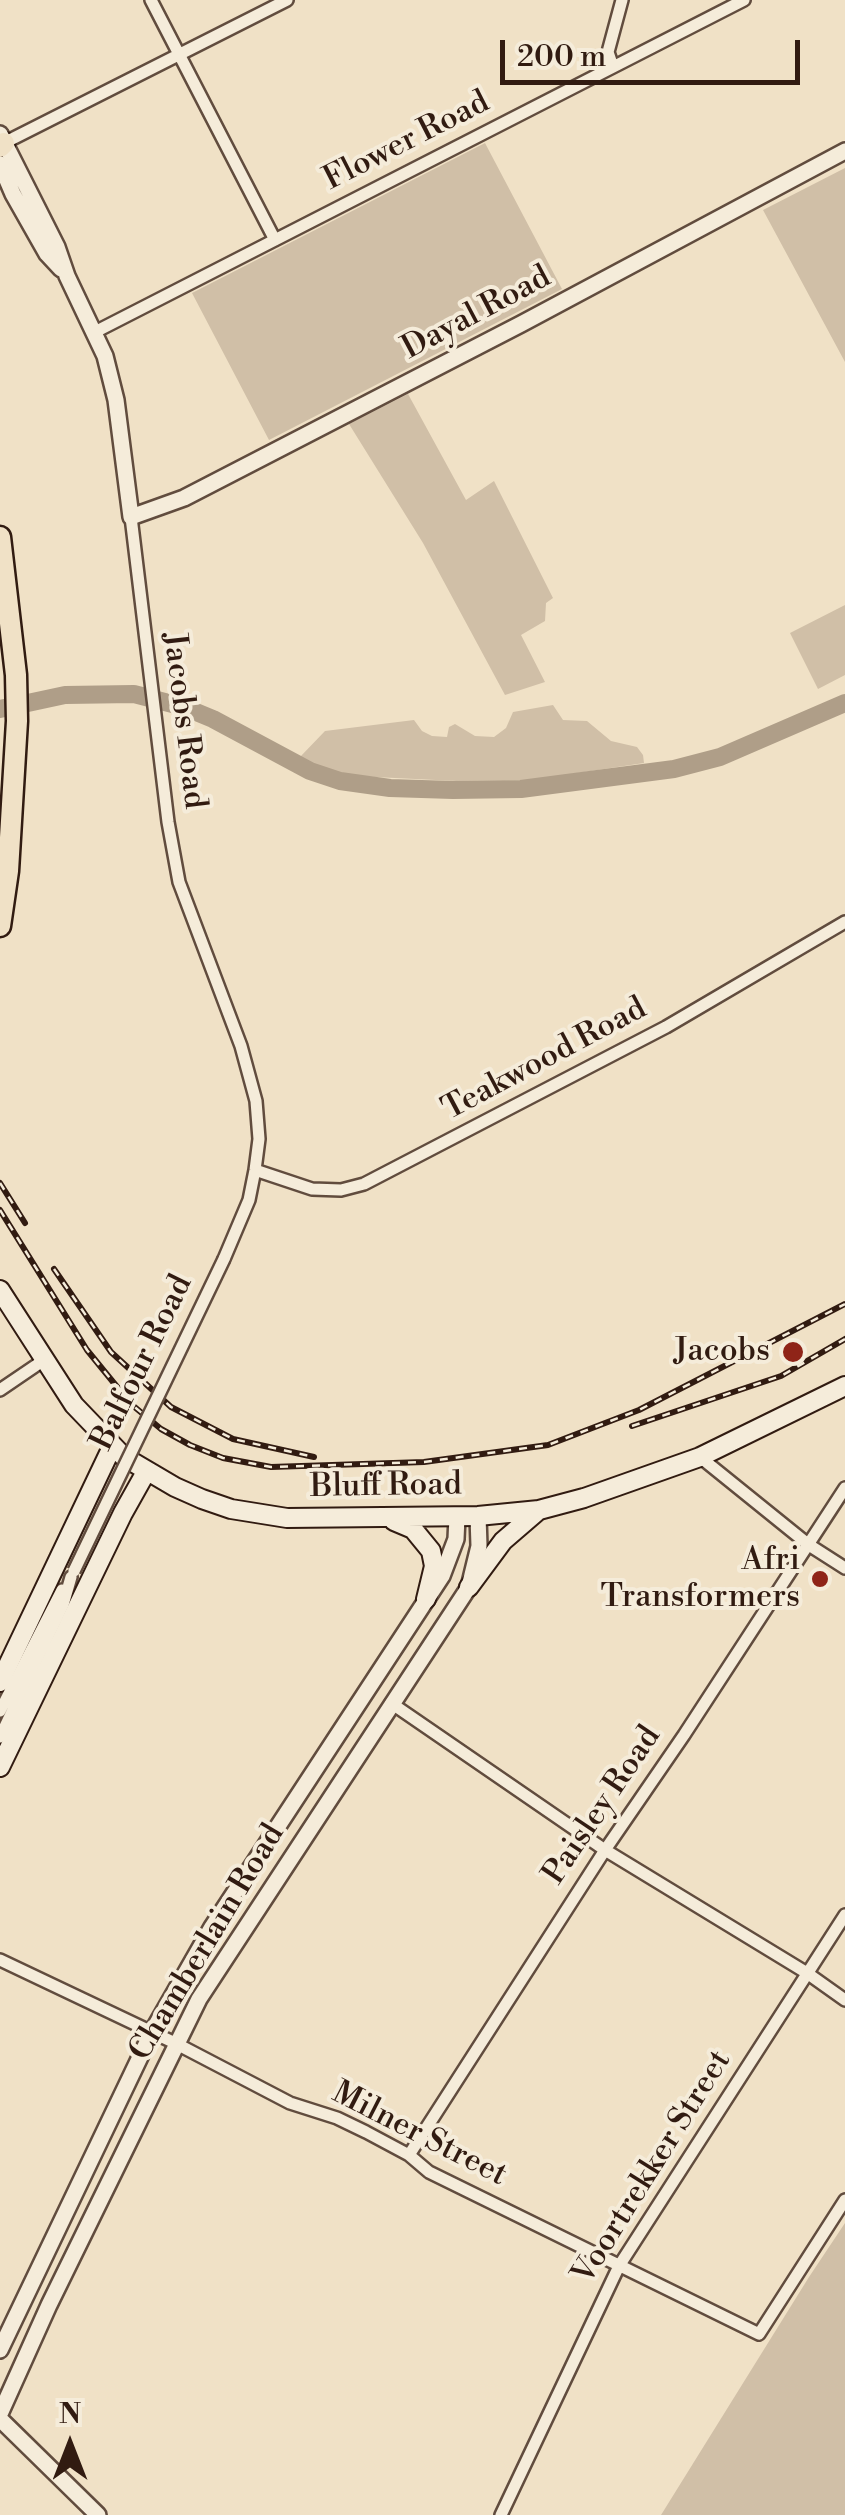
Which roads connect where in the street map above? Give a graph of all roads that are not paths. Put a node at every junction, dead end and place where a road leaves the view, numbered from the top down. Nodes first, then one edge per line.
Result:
1 (151, 0) edge
2 (287, 0) edge
3 (622, 0) edge
4 (744, 0) edge
5 (179, 56) junction
6 (613, 67) junction
7 (1, 147) edge
8 (845, 151) edge
9 (275, 240) junction
10 (95, 332) junction
11 (132, 517) junction
12 (0, 537) edge
13 (845, 922) edge
14 (0, 926) edge
15 (256, 1170) junction
16 (0, 1290) edge
17 (44, 1360) junction
18 (845, 1386) edge
19 (0, 1390) edge
20 (112, 1446) junction
21 (700, 1457) junction
22 (146, 1472) junction
23 (845, 1488) edge
24 (539, 1510) junction
25 (478, 1516) junction
26 (457, 1517) junction
27 (387, 1518) junction
28 (809, 1544) junction
29 (845, 1568) edge
30 (73, 1574) junction
31 (469, 1587) junction
32 (426, 1600) junction
33 (0, 1682) edge
34 (391, 1704) junction
35 (0, 1711) edge
36 (0, 1737) edge
37 (0, 1767) edge
38 (605, 1850) junction
39 (845, 1915) edge
40 (0, 1960) edge
41 (807, 1973) junction
42 (845, 2000) edge
43 (152, 2032) junction
44 (175, 2043) junction
45 (409, 2155) junction
46 (845, 2200) edge
47 (619, 2266) junction
48 (0, 2350) edge
49 (0, 2416) edge
50 (98, 2515) edge
51 (501, 2515) edge

1 - 5 street
2 - 5 street
3 - 6 street
4 - 6 street, Flower Road
5 - 7 street
5 - 9 street
6 - 9 street, Flower Road
7 - 10 street, Jacobs Road
8 - 11 street, Dayal Road
9 - 10 street, Flower Road
10 - 11 street, Jacobs Road
11 - 15 street, Jacobs Road
12 - 14 highway
13 - 15 street, Teakwood Road
15 - 30 street, Balfour Road, bridge
16 - 17 main road, Bluff Road
17 - 19 street
17 - 20 main road, Bluff Road
18 - 21 main road, Bluff Road
20 - 22 main road, Bluff Road
20 - 33 main road
21 - 24 main road, Bluff Road
21 - 28 street
22 - 27 main road, Bluff Road
22 - 37 main road
23 - 28 street, Paisley Road
24 - 25 main road, Bluff Road
24 - 31 main road
25 - 26 main road, Bluff Road
25 - 31 street, Chamberlain Road
26 - 27 main road, Bluff Road
26 - 32 street, Chamberlain Road
27 - 32 main road
28 - 29 street
28 - 38 street, Paisley Road
30 - 35 street, Balfour Road
30 - 36 street, Balfour Road
31 - 34 street, Chamberlain Road
32 - 43 street, Chamberlain Road
34 - 38 street
34 - 44 street, Chamberlain Road
38 - 41 street
38 - 45 street, Paisley Road
39 - 41 street, Voortrekker Street
40 - 43 street, Milner Street
41 - 42 street
41 - 47 street, Voortrekker Street
43 - 44 street, Milner Street
43 - 48 street, Chamberlain Road
44 - 45 street, Milner Street
44 - 49 street, Chamberlain Road
45 - 47 street, Milner Street
46 - 47 street, Milner Street
47 - 51 street, Voortrekker Street
49 - 50 street

